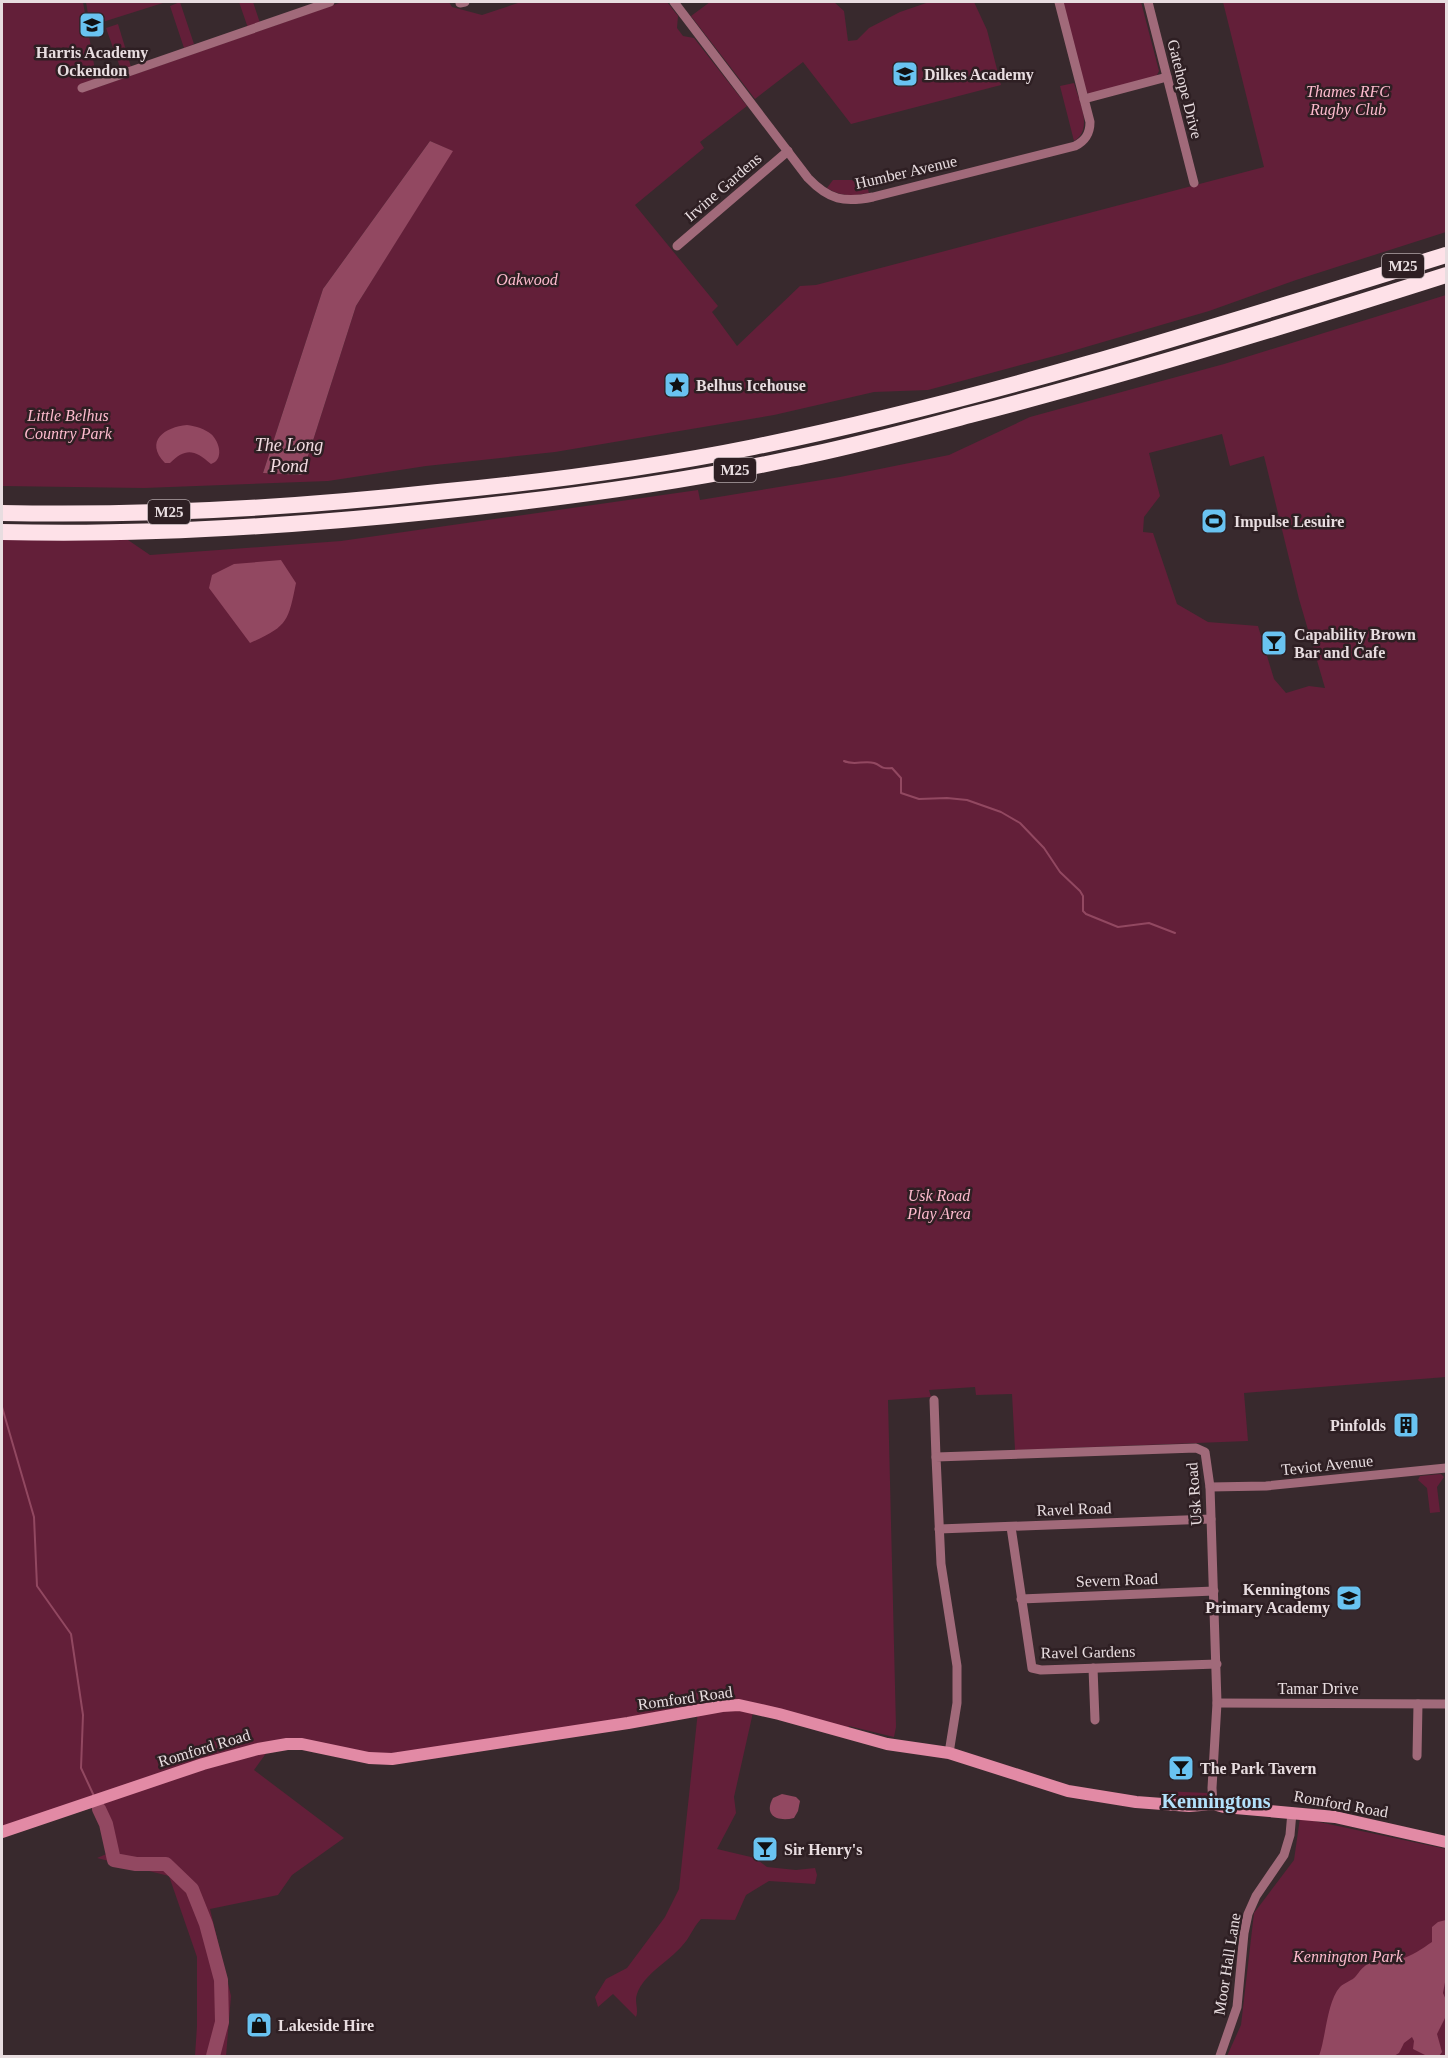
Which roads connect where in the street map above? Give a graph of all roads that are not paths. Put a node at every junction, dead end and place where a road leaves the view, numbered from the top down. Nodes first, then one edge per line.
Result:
1 (330, 2) edge
2 (674, 2) edge
3 (1059, 2) edge
4 (1148, 2) edge
5 (1167, 77) junction
6 (82, 88) dead end
7 (1084, 99) junction
8 (788, 151) junction
9 (1194, 183) dead end
10 (677, 246) dead end
11 (1446, 249) edge
12 (1446, 255) edge
13 (1446, 275) edge
14 (1359, 282) junction
15 (2, 513) edge
16 (2, 532) edge
17 (934, 1400) dead end
18 (936, 1457) junction
19 (1446, 1468) edge
20 (1210, 1487) junction
21 (1211, 1519) junction
22 (1011, 1527) junction
23 (939, 1529) junction
24 (1214, 1592) junction
25 (1021, 1599) junction
26 (1217, 1664) junction
27 (1093, 1668) junction
28 (1217, 1703) junction
29 (1418, 1704) junction
30 (1446, 1704) edge
31 (1095, 1720) dead end
32 (949, 1753) junction
33 (1417, 1756) dead end
34 (1213, 1804) junction
35 (1292, 1812) junction
36 (2, 1832) edge
37 (1446, 1842) edge
38 (1220, 2056) edge

1 - 6 street
2 - 8 street, Humber Avenue
3 - 7 street, Humber Avenue
4 - 5 street, Gatehope Drive
5 - 7 street
5 - 9 street, Gatehope Drive
7 - 8 street, Humber Avenue
8 - 10 street, Irvine Gardens
11 - 14 highway, M25
12 - 14 highway, M25
13 - 16 highway, M25
14 - 15 highway, M25
17 - 18 street
18 - 20 street, Usk Road
18 - 23 street
19 - 20 street, Teviot Avenue
20 - 21 street, Usk Road
21 - 22 street, Ravel Road
21 - 24 street, Usk Road
22 - 23 street, Ravel Road
22 - 25 street, Ravel Gardens
23 - 32 street
24 - 25 street, Severn Road
24 - 26 street, Usk Road
25 - 27 street, Ravel Gardens
26 - 27 street, Ravel Gardens
26 - 28 street, Usk Road
27 - 31 street
28 - 29 street, Tamar Drive
28 - 34 street, Usk Road
29 - 30 street, Tamar Drive
29 - 33 street
32 - 34 street, Romford Road
32 - 36 street, Romford Road
34 - 35 street, Romford Road
35 - 37 street, Romford Road
35 - 38 street, Moor Hall Lane

